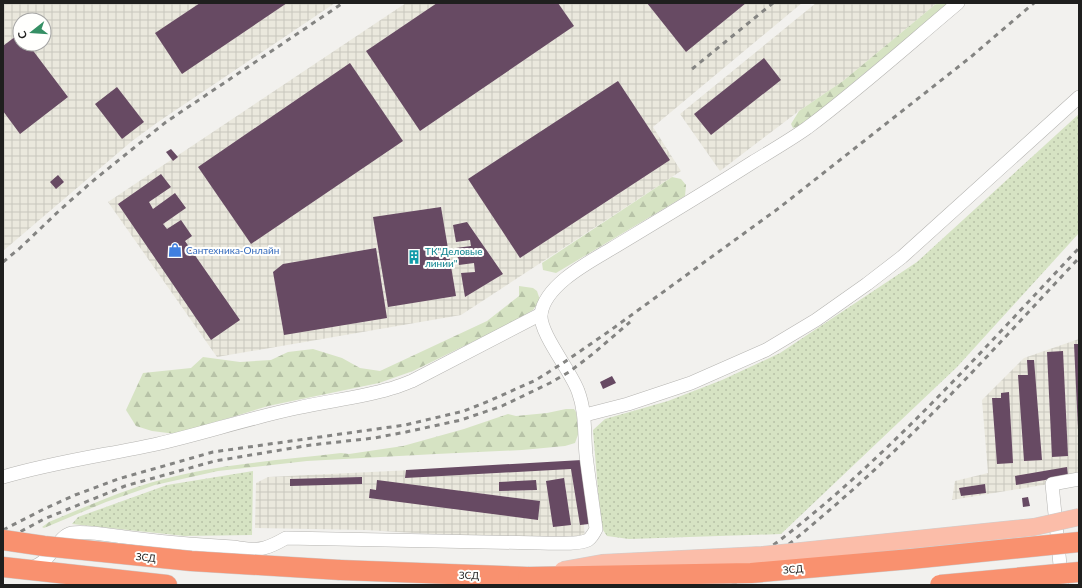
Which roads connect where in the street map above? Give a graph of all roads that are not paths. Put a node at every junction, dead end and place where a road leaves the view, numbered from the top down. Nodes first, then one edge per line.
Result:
1 (958, 3) edge
2 (1079, 97) edge
3 (541, 314) junction
4 (585, 415) junction
5 (3, 477) edge
6 (1079, 479) edge
7 (1079, 517) edge
8 (3, 540) edge
9 (1079, 542) edge
10 (3, 566) edge
11 (1079, 572) edge
12 (528, 577) junction
13 (167, 585) edge
14 (940, 585) edge
15 (1062, 585) edge

1 - 3 street
2 - 4 street
3 - 4 street
3 - 5 street
4 - 10 street
6 - 15 street
7 - 12 main road, bridge
8 - 12 highway, ЗСД, bridge
9 - 12 highway, ЗСД, bridge
10 - 13 highway
11 - 14 highway, bridge

